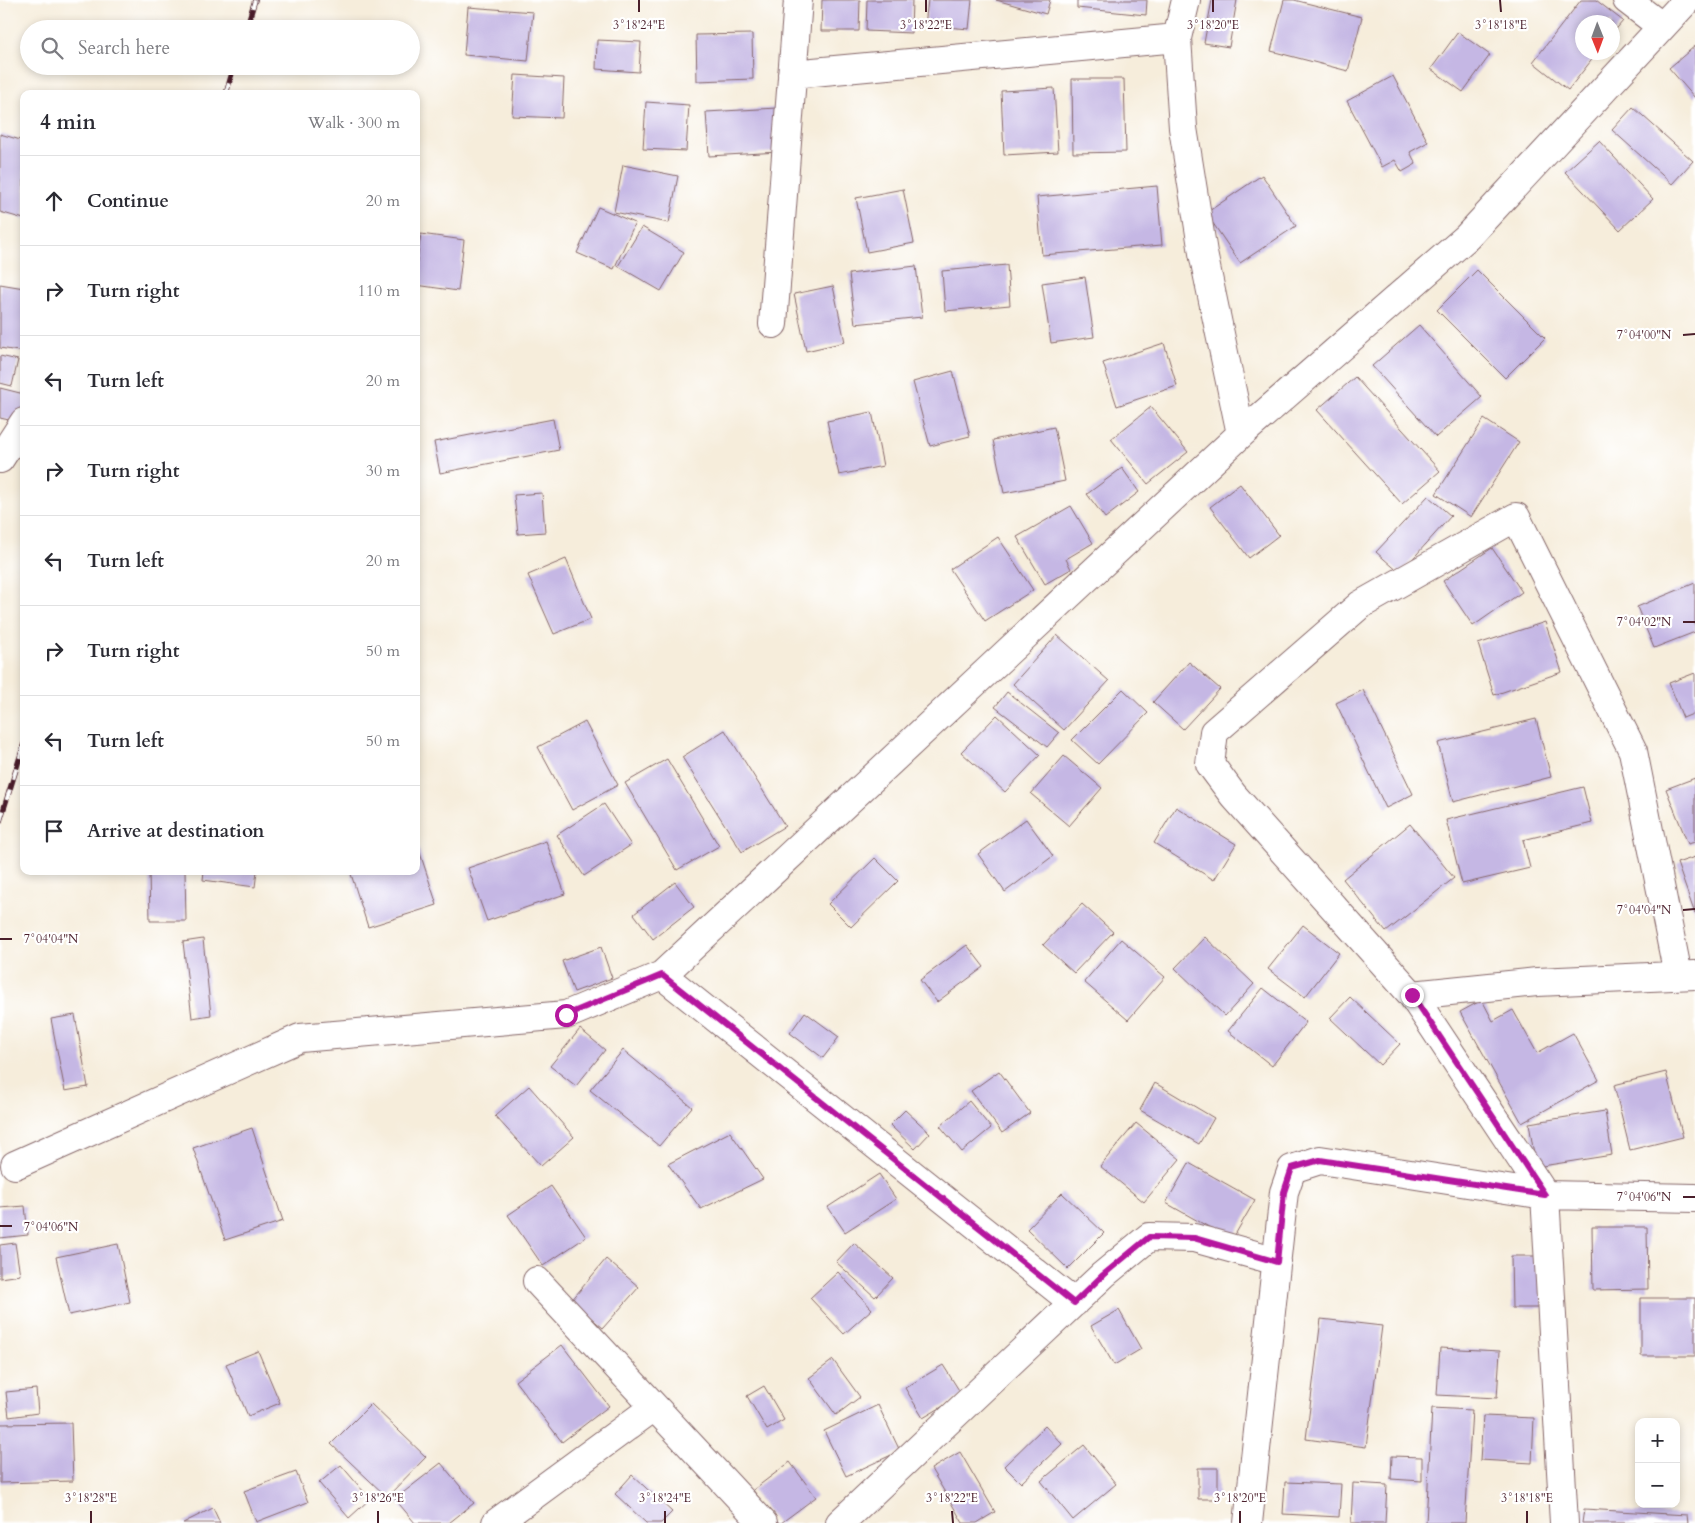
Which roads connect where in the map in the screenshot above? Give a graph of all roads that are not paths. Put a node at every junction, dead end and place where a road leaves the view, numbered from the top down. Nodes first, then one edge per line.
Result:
1 (798, 0) edge
2 (1186, 0) edge
3 (1627, 0) edge
4 (1687, 0) edge
5 (1661, 26) junction
6 (1177, 38) junction
7 (792, 74) junction
8 (773, 324) dead end
9 (20, 428) edge
10 (1241, 434) junction
11 (0, 459) edge
12 (662, 975) junction
13 (1687, 975) edge
14 (1412, 995) junction
15 (15, 1165) dead end
16 (1545, 1195) junction
17 (1695, 1198) edge
18 (1277, 1262) junction
19 (538, 1281) dead end
20 (1074, 1303) junction
21 (654, 1407) junction
22 (496, 1523) edge
23 (763, 1523) edge
24 (840, 1523) edge
25 (1248, 1523) edge
26 (1564, 1523) edge

1 - 7 street
2 - 6 street
3 - 5 street
4 - 5 street
5 - 10 street
6 - 7 street
6 - 10 street
7 - 8 street
9 - 11 street
10 - 12 street
12 - 15 street
12 - 20 street
13 - 14 street
13 - 14 street
14 - 16 street
16 - 17 street
16 - 18 street
16 - 26 street
18 - 20 street
18 - 25 street
19 - 21 street
20 - 24 street
21 - 22 street
21 - 23 street

